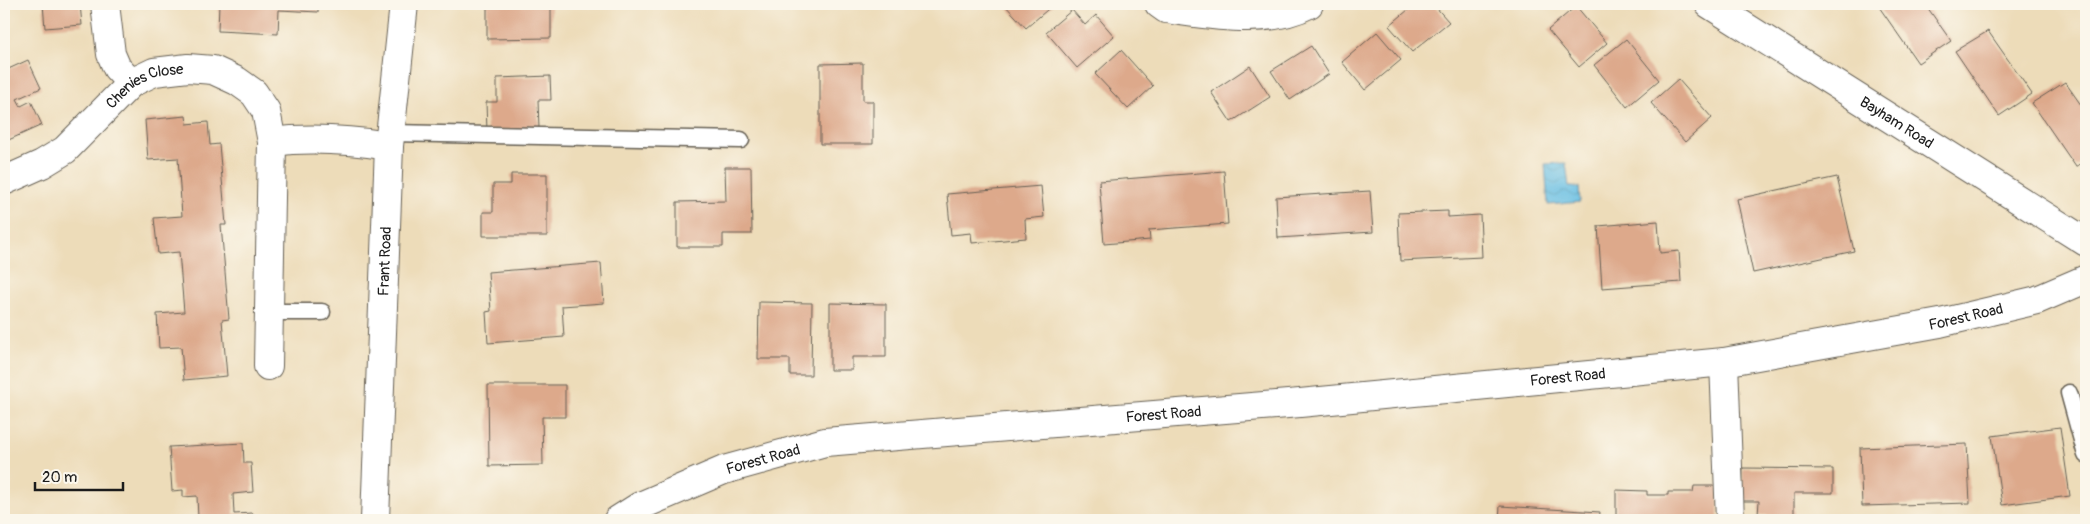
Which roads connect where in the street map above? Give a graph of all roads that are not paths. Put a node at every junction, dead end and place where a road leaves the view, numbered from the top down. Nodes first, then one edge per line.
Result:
1 (105, 4) edge
2 (404, 4) edge
3 (1159, 4) edge
4 (1309, 4) edge
5 (1709, 4) edge
6 (131, 83) junction
7 (390, 140) junction
8 (741, 140) dead end
9 (272, 142) junction
10 (4, 181) edge
11 (2086, 242) edge
12 (2086, 279) edge
13 (269, 312) junction
14 (322, 312) dead end
15 (1724, 362) junction
16 (268, 366) dead end
17 (2069, 393) dead end
18 (2086, 454) edge
19 (375, 520) edge
20 (618, 520) edge
21 (1730, 520) edge

1 - 6 street
2 - 7 street, Frant Road
3 - 4 street
5 - 11 street, Bayham Road
6 - 9 street, Chenies Close
6 - 10 street, Chenies Close
7 - 8 lane
7 - 9 street
7 - 19 street, Frant Road
9 - 13 street, Chenies Close
12 - 15 street, Forest Road
13 - 14 lane
13 - 16 street, Chenies Close
15 - 20 street, Forest Road
15 - 21 street
17 - 18 lane

